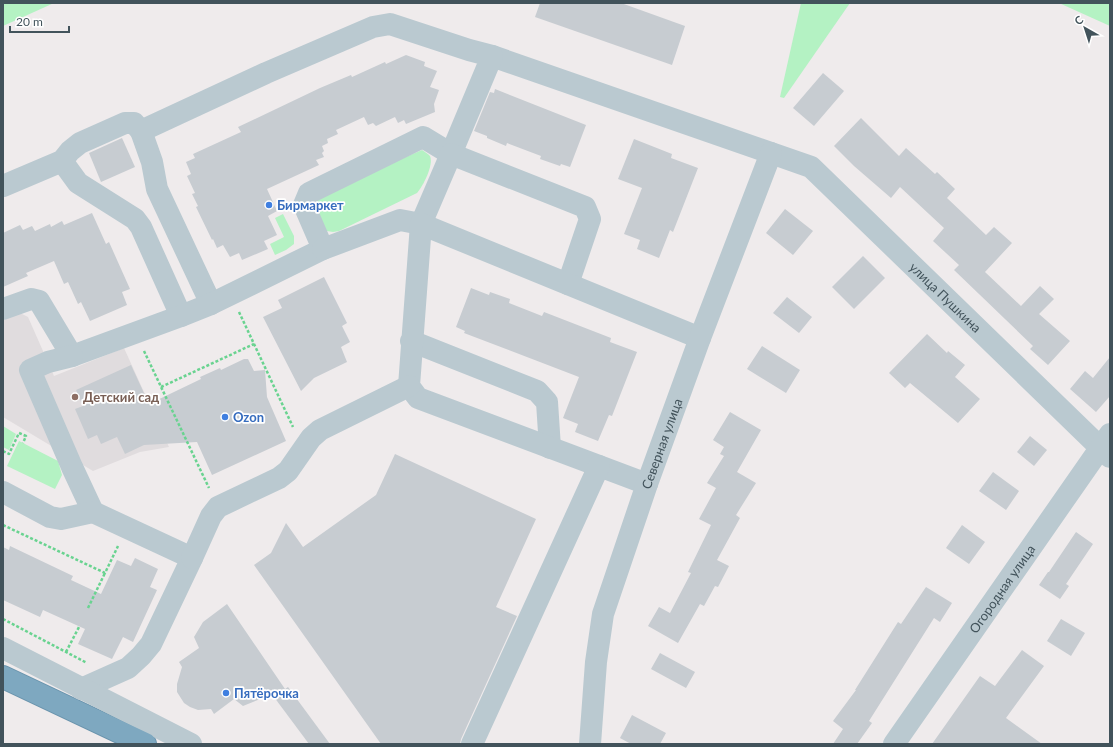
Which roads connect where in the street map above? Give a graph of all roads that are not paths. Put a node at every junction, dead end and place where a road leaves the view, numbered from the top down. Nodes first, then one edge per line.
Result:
1 (492, 56) junction
2 (141, 131) junction
3 (771, 153) junction
4 (451, 154) junction
5 (62, 161) junction
6 (3, 186) edge
7 (421, 224) junction
8 (323, 249) junction
9 (568, 284) junction
10 (211, 304) junction
11 (3, 309) edge
12 (181, 316) junction
13 (700, 338) junction
14 (411, 341) junction
15 (72, 356) junction
16 (408, 386) junction
17 (1107, 446) edge
18 (550, 448) junction
19 (599, 466) junction
20 (647, 484) junction
21 (3, 492) edge
22 (93, 512) junction
23 (192, 558) junction
24 (3, 648) edge
25 (6, 681) edge
26 (81, 689) junction
27 (145, 744) edge
28 (191, 744) edge
29 (472, 744) edge
30 (590, 744) edge
31 (894, 744) edge

1 - 2 street, улица Пушкина
1 - 3 street, улица Пушкина
1 - 4 street
2 - 5 street
2 - 10 street
3 - 13 street, Северная улица
3 - 17 street, улица Пушкина
4 - 7 street
4 - 8 street
4 - 9 street
5 - 6 street
5 - 12 street
7 - 8 street
7 - 9 street
7 - 14 street
8 - 10 street
9 - 13 street
10 - 12 street
11 - 15 street
12 - 15 street
13 - 20 street, Северная улица
14 - 16 street
14 - 18 street
15 - 22 street
16 - 18 street
16 - 23 street
17 - 31 street, Огородная улица
18 - 19 street
19 - 20 street
19 - 29 street
20 - 30 street, Северная улица
21 - 22 street
22 - 23 street
23 - 26 street
24 - 26 street
25 - 27 highway
26 - 28 street

